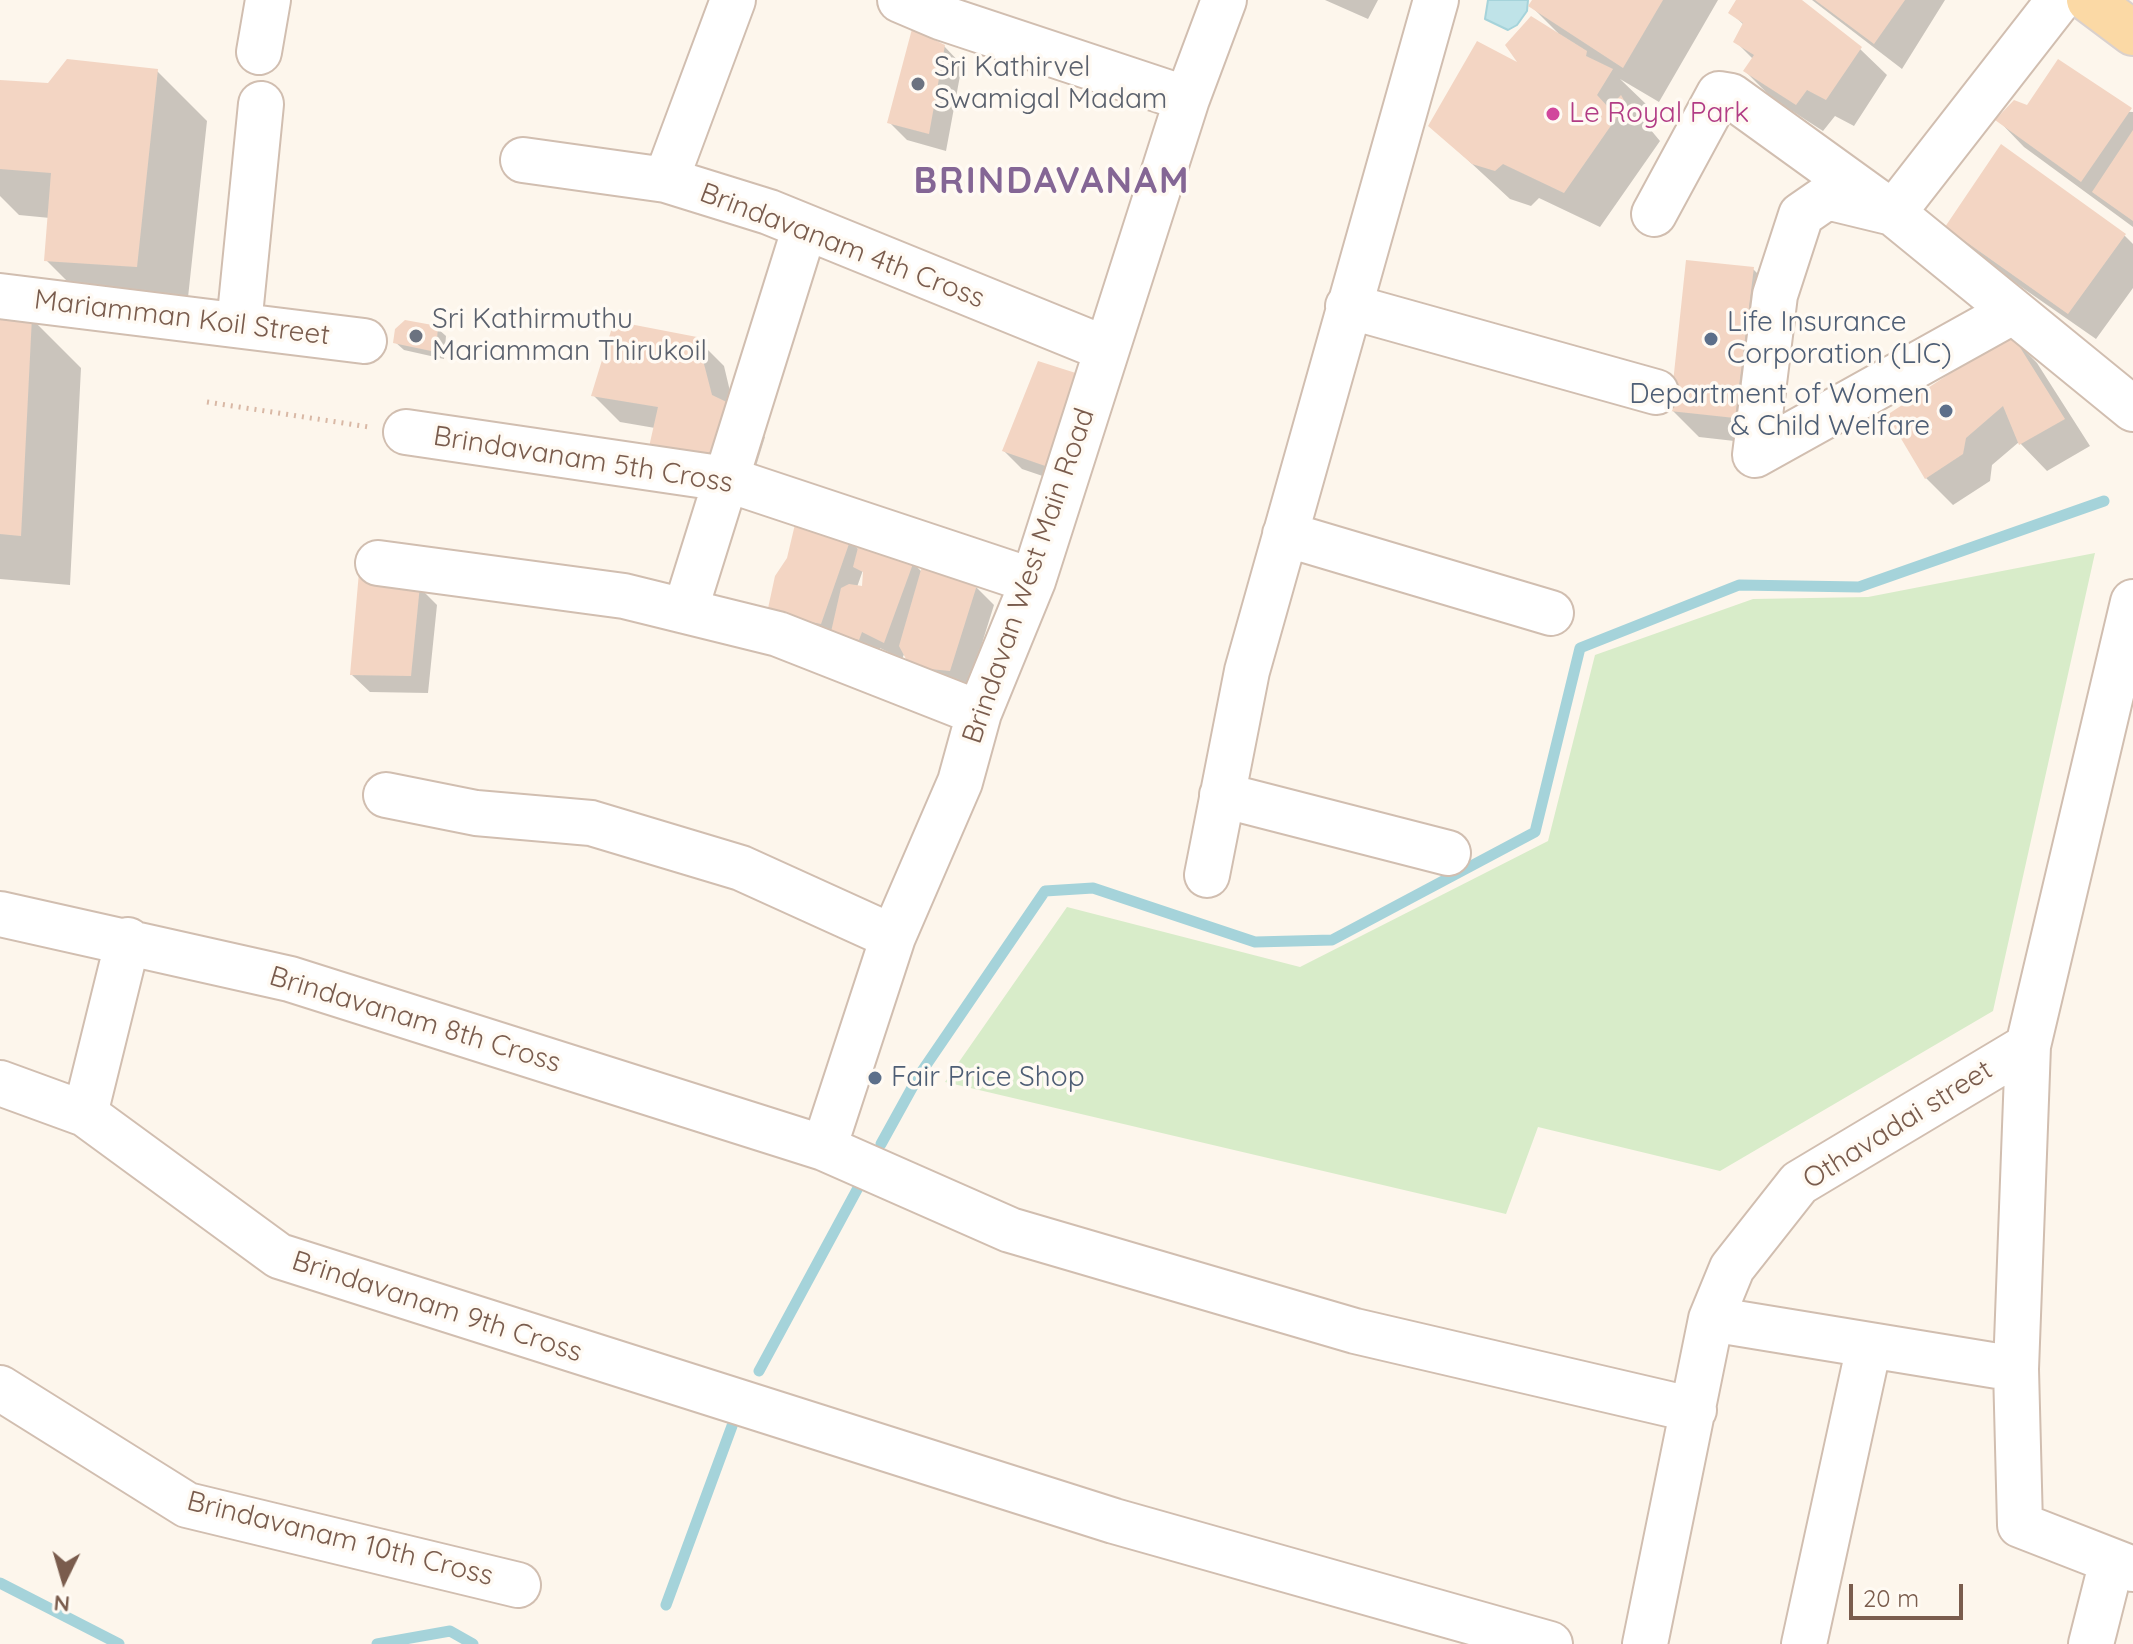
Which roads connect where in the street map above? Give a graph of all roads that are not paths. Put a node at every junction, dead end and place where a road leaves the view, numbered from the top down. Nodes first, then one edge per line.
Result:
1 (268, 0) edge
2 (733, 0) edge
3 (900, 0) edge
4 (1224, 0) edge
5 (1436, 0) edge
6 (2059, 0) edge
7 (2089, 0) edge
8 (2133, 33) edge
9 (259, 52) dead end
10 (1187, 99) junction
11 (261, 104) dead end
12 (523, 160) dead end
13 (666, 180) junction
14 (1893, 213) junction
15 (1654, 214) dead end
16 (805, 227) junction
17 (0, 296) edge
18 (1348, 306) junction
19 (2012, 312) junction
20 (239, 325) junction
21 (364, 341) dead end
22 (1106, 349) junction
23 (1656, 392) dead end
24 (2133, 409) edge
25 (406, 432) road end
26 (726, 479) junction
27 (1285, 534) junction
28 (378, 563) dead end
29 (1033, 581) junction
30 (2133, 602) edge
31 (685, 611) junction
32 (1551, 613) dead end
33 (979, 713) junction
34 (386, 795) dead end
35 (1222, 795) junction
36 (1448, 853) dead end
37 (1207, 875) dead end
38 (0, 914) edge
39 (893, 937) junction
40 (128, 940) junction
41 (2028, 1046) junction
42 (0, 1083) edge
43 (85, 1114) junction
44 (824, 1148) junction
45 (1711, 1319) junction
46 (1869, 1346) junction
47 (2016, 1369) junction
48 (0, 1388) edge
49 (1694, 1410) junction
50 (2123, 1565) edge
51 (518, 1585) dead end
52 (1550, 1644) edge
53 (1645, 1644) edge
54 (1804, 1644) edge
55 (2091, 1644) edge

1 - 9 street
2 - 13 street
3 - 10 street
4 - 10 street, Brindavan West Main Road
5 - 18 street
6 - 14 street
7 - 8 main road
10 - 22 street, Brindavan West Main Road
11 - 20 street
12 - 13 street, Brindavanam 4th Cross
13 - 16 street, Brindavanam 4th Cross
14 - 15 street
14 - 19 street
14 - 19 street
16 - 22 street, Brindavanam 4th Cross
16 - 26 street
17 - 20 street, Mariamman Koil Street
18 - 23 street
18 - 27 street
19 - 24 street
20 - 21 street, Mariamman Koil Street
22 - 29 street, Brindavan West Main Road
25 - 26 street, Brindavanam 5th Cross
26 - 29 street, Brindavanam 5th Cross
26 - 31 street
27 - 32 street
27 - 35 street
28 - 31 street
29 - 33 street, Brindavan West Main Road
30 - 41 street
31 - 33 street
33 - 39 street, Brindavan West Main Road
34 - 39 street
35 - 36 street
35 - 37 street
38 - 40 street, Brindavanam 8th Cross
39 - 44 street, Brindavan West Main Road
40 - 43 street
40 - 44 street, Brindavanam 8th Cross
41 - 45 street, Othavadai street
41 - 47 street
42 - 43 street, Brindavanam 9th Cross
43 - 52 street, Brindavanam 9th Cross
44 - 49 street, Brindavanam 8th Cross
45 - 46 street
45 - 49 street, Othavadai street
46 - 47 street
46 - 54 street
47 - 50 street
48 - 51 street, Brindavanam 10th Cross
49 - 53 street, Othavadai street
50 - 55 street

